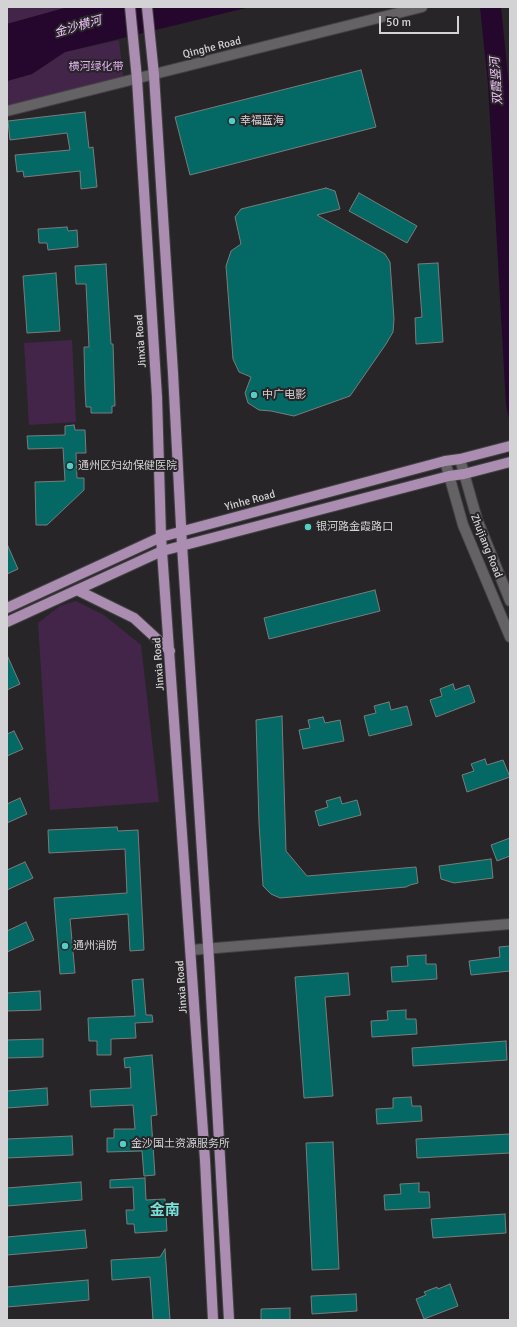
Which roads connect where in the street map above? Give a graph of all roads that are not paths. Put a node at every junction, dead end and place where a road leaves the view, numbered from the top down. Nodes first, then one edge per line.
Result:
1 (130, 7) edge
2 (147, 7) edge
3 (422, 7) edge
4 (154, 75) junction
5 (137, 79) junction
6 (7, 111) edge
7 (507, 447) edge
8 (460, 459) junction
9 (445, 461) junction
10 (509, 462) edge
11 (464, 474) junction
12 (449, 476) junction
13 (182, 531) junction
14 (161, 537) junction
15 (182, 545) junction
16 (162, 551) junction
17 (77, 590) junction
18 (510, 601) edge
19 (7, 608) edge
20 (7, 622) edge
21 (510, 637) edge
22 (170, 651) junction
23 (510, 924) edge
24 (208, 949) junction
25 (191, 950) junction
26 (213, 1320) edge
27 (229, 1320) edge

1 - 5 main road, Jinxia Road
2 - 4 main road
3 - 4 street, Qinghe Road
4 - 5 street, Qinghe Road
4 - 13 main road
5 - 6 street, Qinghe Road
5 - 14 main road, Jinxia Road
7 - 8 main road, Yinhe Road
8 - 9 main road, Yinhe Road
8 - 11 street, Zhujiang Road
9 - 12 street, Zhujiang Road
9 - 13 main road, Yinhe Road
10 - 11 main road
11 - 12 main road
11 - 18 street, Zhujiang Road
12 - 15 main road
12 - 21 street, Zhujiang Road
13 - 14 main road, Yinhe Road
13 - 15 main road
14 - 16 main road, Jinxia Road
14 - 19 main road, Yinhe Road
15 - 16 main road
15 - 24 main road
16 - 17 main road
16 - 22 main road, Jinxia Road
17 - 20 main road
17 - 22 main road
22 - 25 main road, Jinxia Road
23 - 24 street
24 - 25 street
24 - 27 main road
25 - 26 main road, Jinxia Road

